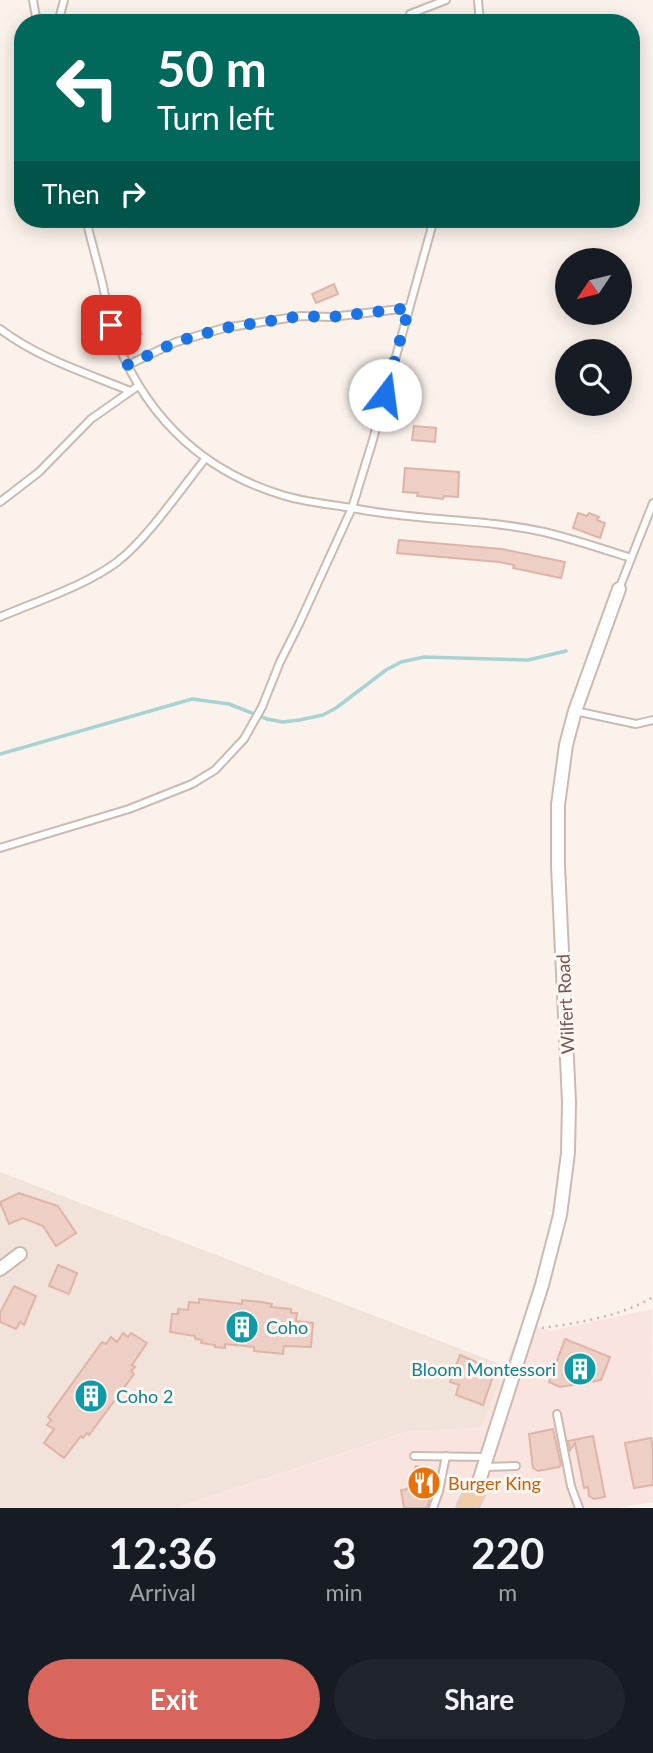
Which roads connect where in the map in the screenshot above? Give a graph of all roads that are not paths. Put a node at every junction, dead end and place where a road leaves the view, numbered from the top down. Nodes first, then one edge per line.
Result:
1 (446, 0) edge
2 (410, 14) dead end
3 (88, 228) edge
4 (431, 228) edge
5 (409, 308) junction
6 (0, 329) edge
7 (128, 365) junction
8 (138, 386) junction
9 (130, 391) junction
10 (205, 460) junction
11 (0, 502) edge
12 (653, 503) edge
13 (352, 508) junction
14 (632, 558) junction
15 (619, 589) joint
16 (0, 617) edge
17 (575, 711) junction
18 (653, 720) edge
19 (0, 848) edge
20 (20, 1254) dead end
21 (0, 1269) edge
22 (557, 1413) dead end
23 (414, 1456) dead end
24 (446, 1456) junction
25 (485, 1462) junction
26 (516, 1466) dead end
27 (474, 1504) edge
28 (433, 1508) edge
29 (579, 1508) edge

1 - 2 lane
3 - 7 lane
4 - 5 lane
5 - 7 lane
5 - 13 lane
6 - 9 lane
7 - 8 lane
8 - 9 lane
8 - 10 lane
9 - 11 lane
10 - 13 lane
10 - 16 lane
12 - 14 lane, Wilfert Road
13 - 14 lane
13 - 19 lane
14 - 15 lane, Wilfert Road
15 - 17 street, Wilfert Road
17 - 18 lane
17 - 25 street, Wilfert Road
20 - 21 street
22 - 29 lane
23 - 24 lane
24 - 25 lane
24 - 28 lane
25 - 26 lane
25 - 27 street, Wilfert Road

